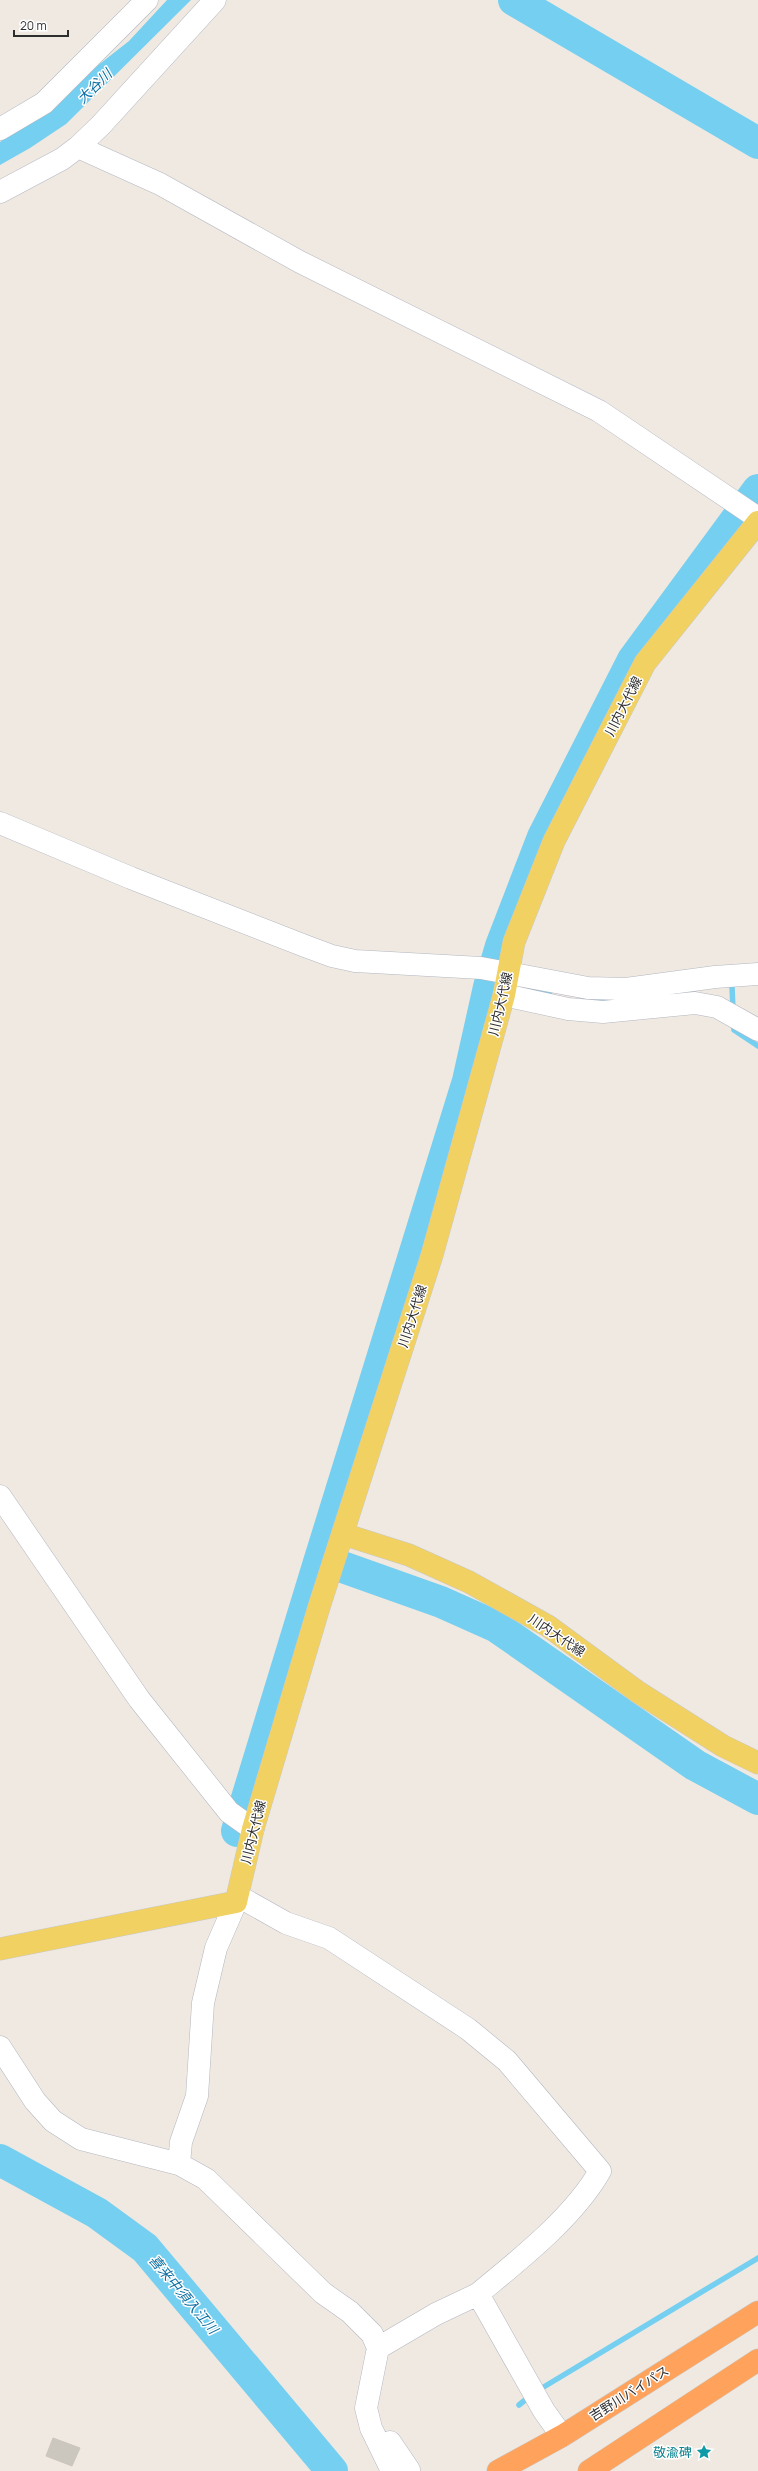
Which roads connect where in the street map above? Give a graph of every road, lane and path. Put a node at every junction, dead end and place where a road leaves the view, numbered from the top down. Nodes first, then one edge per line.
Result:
1 (147, 0) edge
2 (215, 0) edge
3 (0, 129) edge
4 (78, 147) junction
5 (0, 192) edge
6 (758, 518) edge
7 (758, 522) edge
8 (0, 823) edge
9 (758, 974) edge
10 (500, 980) junction
11 (752, 1026) edge
12 (0, 1496) edge
13 (343, 1534) junction
14 (758, 1763) edge
15 (250, 1828) junction
16 (237, 1899) junction
17 (0, 1949) edge
18 (0, 2048) edge
19 (179, 2164) junction
20 (478, 2294) junction
21 (758, 2312) edge
22 (378, 2348) junction
23 (758, 2360) edge
24 (562, 2436) junction
25 (400, 2470) edge
26 (498, 2471) edge
27 (589, 2471) edge

1 - 3 street
2 - 4 street
4 - 5 street
4 - 6 street
7 - 10 main road, 川内大代線
8 - 10 street
9 - 10 street
10 - 11 street
10 - 13 main road, 川内大代線
12 - 15 street
13 - 14 main road, 川内大代線
13 - 15 main road, 川内大代線
15 - 16 main road, 川内大代線
16 - 17 main road
16 - 19 street
16 - 20 street
18 - 19 street
19 - 22 street
20 - 22 street
20 - 24 street
21 - 24 highway, 吉野川バイパス
22 - 25 street
23 - 27 highway
24 - 26 highway, 吉野川バイパス

